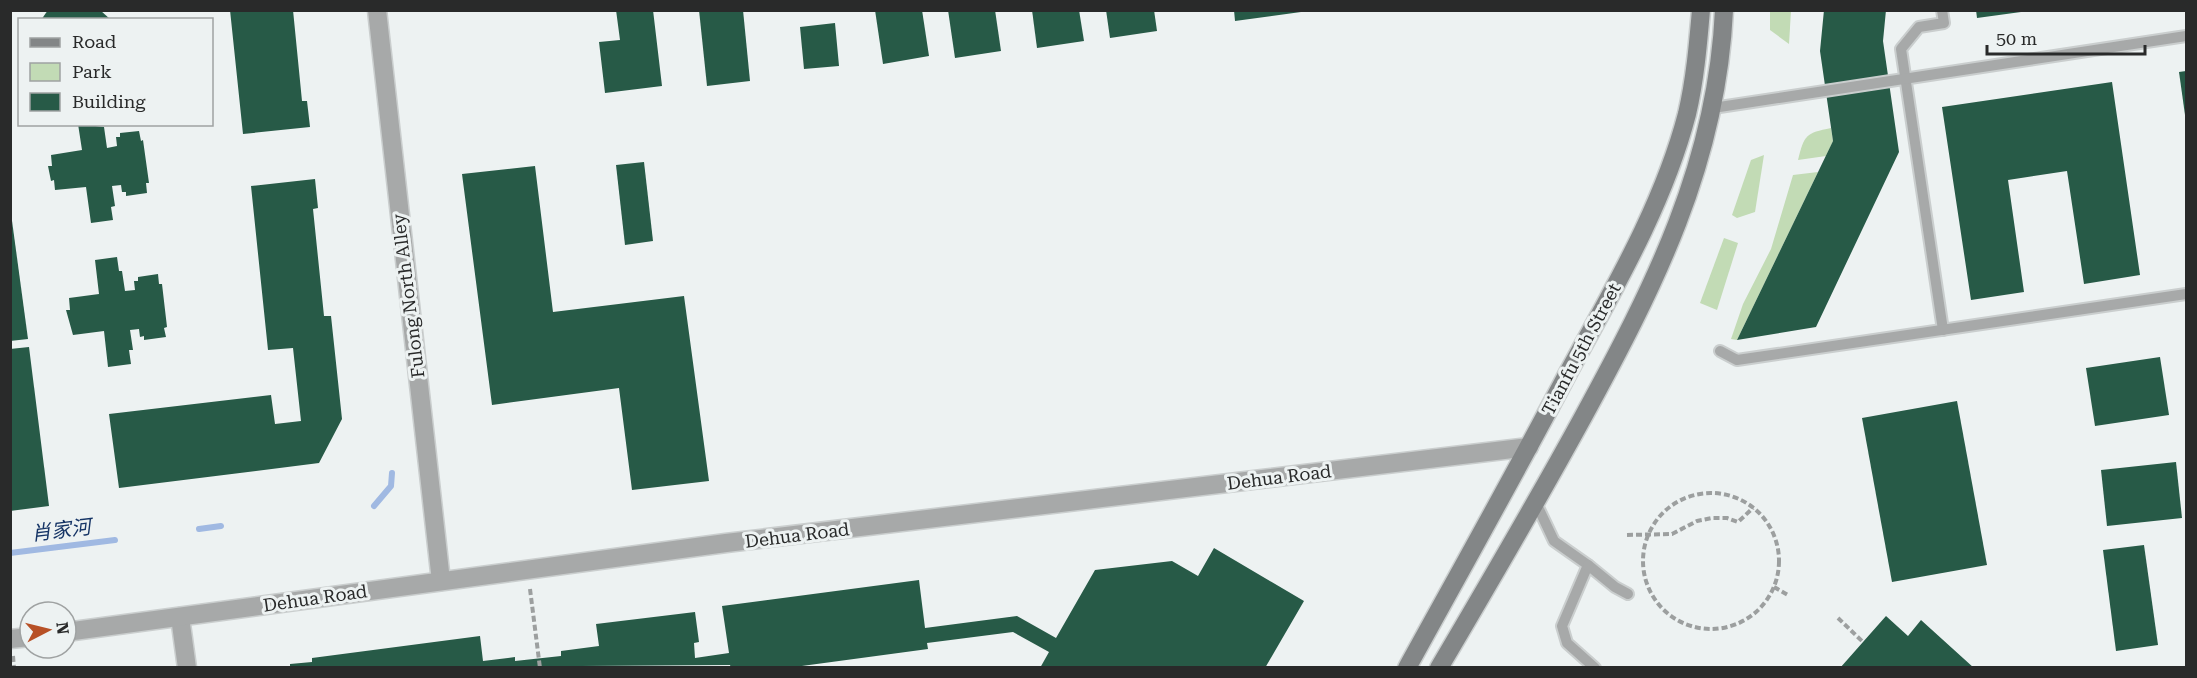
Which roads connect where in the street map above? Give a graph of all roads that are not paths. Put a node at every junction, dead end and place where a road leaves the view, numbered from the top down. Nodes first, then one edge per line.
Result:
1 (377, 10) edge
2 (1701, 10) edge
3 (1724, 10) edge
4 (1942, 10) edge
5 (2187, 36) edge
6 (1906, 79) junction
7 (1713, 108) junction
8 (2187, 294) edge
9 (1943, 330) junction
10 (1720, 351) dead end
11 (1529, 447) junction
12 (1536, 503) junction
13 (1588, 565) junction
14 (441, 581) junction
15 (1628, 594) dead end
16 (180, 617) junction
17 (78, 630) edge
18 (187, 668) edge
19 (1407, 668) edge
20 (1439, 668) edge
21 (1595, 668) edge

1 - 14 street, Fulong North Alley
2 - 11 street, Tianfu 5th Street
3 - 7 street, Tianfu 5th Street
4 - 6 lane
5 - 6 lane
6 - 7 lane
6 - 9 lane
7 - 12 street, Tianfu 5th Street
8 - 9 lane
9 - 10 lane
11 - 14 street, Dehua Road
11 - 19 street, Tianfu 5th Street
12 - 13 lane
12 - 20 street, Tianfu 5th Street
13 - 15 lane
13 - 21 lane
14 - 16 street, Dehua Road
16 - 17 street, Dehua Road
16 - 18 street

